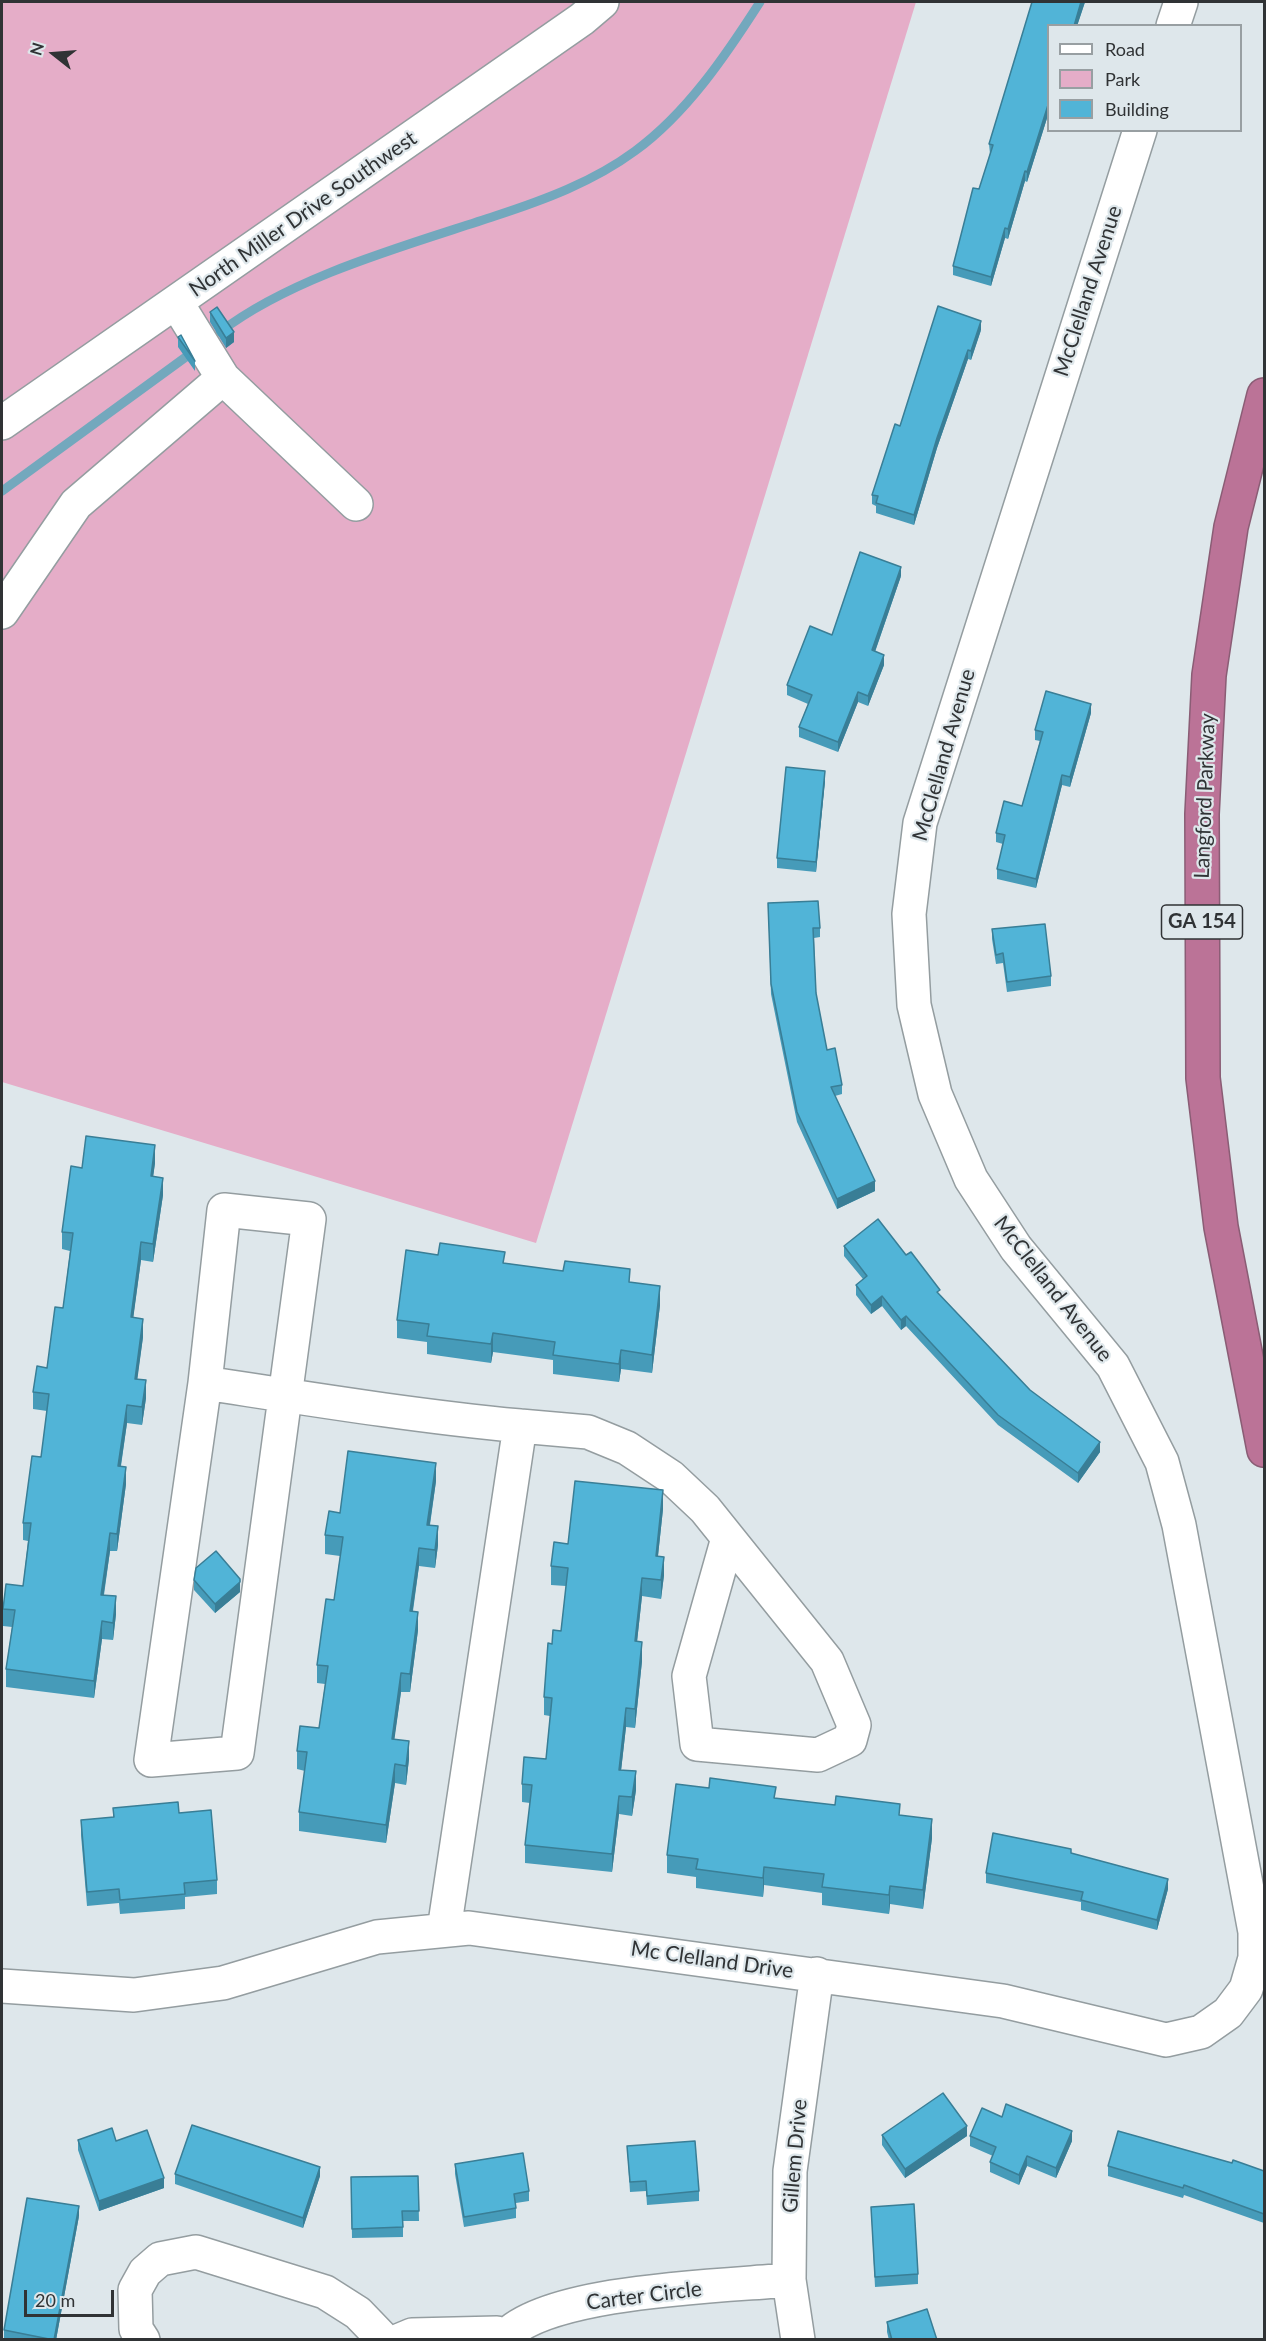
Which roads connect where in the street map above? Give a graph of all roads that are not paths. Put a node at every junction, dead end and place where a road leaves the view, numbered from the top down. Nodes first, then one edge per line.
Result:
1 (602, 2) edge
2 (1181, 2) edge
3 (1174, 24) edge
4 (1139, 132) edge
5 (184, 314) junction
6 (219, 370) junction
7 (1264, 395) edge
8 (2, 423) edge
9 (356, 504) dead end
10 (2, 612) edge
11 (204, 1383) junction
12 (287, 1395) junction
13 (520, 1426) junction
14 (1264, 1450) edge
15 (728, 1538) junction
16 (1236, 1832) joint
17 (444, 1930) junction
18 (817, 1974) junction
19 (2, 1986) edge
20 (789, 2280) junction
21 (504, 2338) edge
22 (143, 2340) edge
23 (384, 2340) edge
24 (400, 2340) edge
25 (798, 2340) edge

1 - 5 street, North Miller Drive Southwest
2 - 3 street
4 - 16 street, McClelland Avenue
5 - 6 street
5 - 8 street, North Miller Drive Southwest
6 - 9 street
6 - 10 street
7 - 14 highway, Langford Parkway / GA 154
11 - 12 street
11 - 12 street
11 - 12 street
12 - 13 street
13 - 15 street
13 - 17 street
15 - 15 street
16 - 18 street, Mc Clelland Drive
17 - 18 street, Mc Clelland Drive
17 - 19 street, Mc Clelland Drive
18 - 20 street, Gillem Drive
20 - 21 street, Carter Circle
20 - 25 street, Gillem Drive
21 - 24 street, Carter Circle
22 - 23 street

